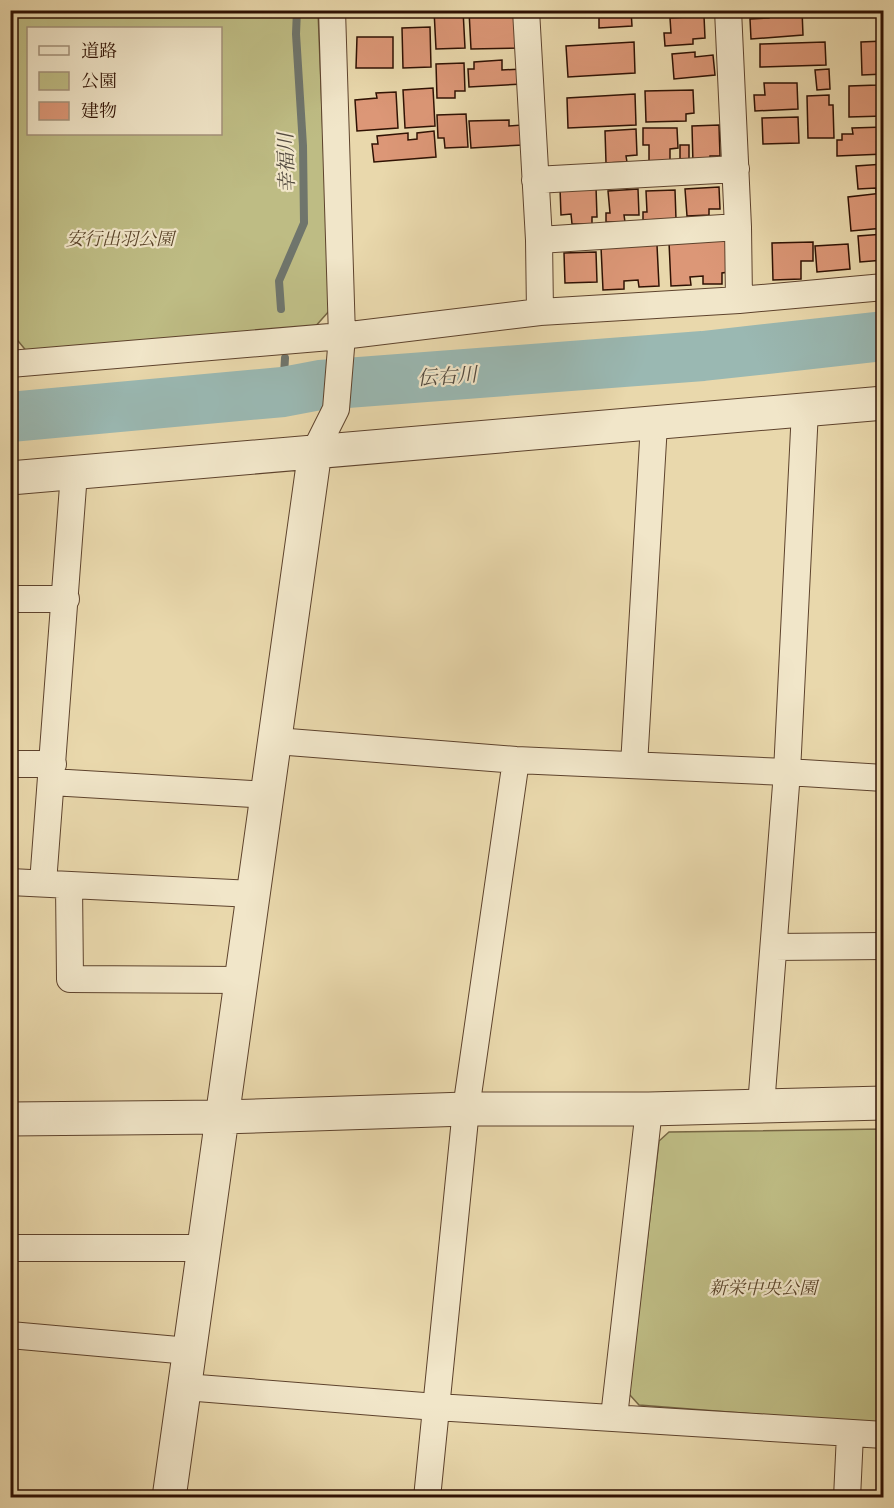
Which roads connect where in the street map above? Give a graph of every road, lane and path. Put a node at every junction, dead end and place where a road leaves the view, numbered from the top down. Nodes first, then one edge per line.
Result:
1 (332, 10) edge
2 (526, 10) edge
3 (728, 10) edge
4 (736, 170) junction
5 (535, 180) junction
6 (738, 227) junction
7 (539, 240) junction
8 (884, 287) edge
9 (739, 300) junction
10 (540, 312) junction
11 (342, 337) junction
12 (10, 364) edge
13 (884, 403) edge
14 (805, 410) junction
15 (654, 424) junction
16 (315, 451) junction
17 (74, 473) junction
18 (10, 478) edge
19 (10, 599) edge
20 (66, 599) junction
21 (276, 741) junction
22 (516, 760) junction
23 (10, 764) edge
24 (634, 765) junction
25 (787, 771) junction
26 (52, 773) junction
27 (884, 778) edge
28 (268, 795) junction
29 (10, 882) edge
30 (44, 883) junction
31 (69, 885) junction
32 (253, 894) junction
33 (884, 946) edge
34 (774, 947) junction
35 (241, 980) junction
36 (884, 1103) edge
37 (761, 1106) junction
38 (649, 1108) junction
39 (466, 1109) junction
40 (222, 1117) junction
41 (10, 1119) edge
42 (10, 1248) edge
43 (203, 1248) junction
44 (10, 1335) edge
45 (189, 1351) junction
46 (185, 1387) junction
47 (436, 1407) junction
48 (614, 1417) junction
49 (850, 1434) junction
50 (884, 1435) edge
51 (169, 1497) edge
52 (427, 1497) edge
53 (847, 1497) edge

1 - 11 street
2 - 5 street
3 - 4 street
4 - 5 street
4 - 6 street
5 - 7 street
6 - 7 street
6 - 9 street
7 - 10 street
8 - 9 street
9 - 10 street
10 - 11 street
11 - 12 street
11 - 16 street
13 - 14 street
14 - 15 street
14 - 25 street
15 - 16 street
15 - 24 street
16 - 17 street
16 - 21 street
17 - 18 street
17 - 20 street
19 - 20 street
20 - 26 street
21 - 22 street
21 - 28 street
22 - 24 street
22 - 39 street
23 - 26 street
24 - 25 street
25 - 27 street
25 - 34 street
26 - 28 street
26 - 30 street
28 - 32 street
29 - 30 street
30 - 31 street
31 - 32 street
31 - 35 street
32 - 35 street
33 - 34 street
34 - 37 street
35 - 40 street
36 - 37 street
37 - 38 street
38 - 39 street
38 - 48 street
39 - 40 street
39 - 47 street
40 - 41 street
40 - 43 street
42 - 43 street
43 - 45 street
44 - 45 street
45 - 46 street
46 - 47 street
46 - 51 street
47 - 48 street
47 - 52 street
48 - 49 street
49 - 50 street
49 - 53 street

